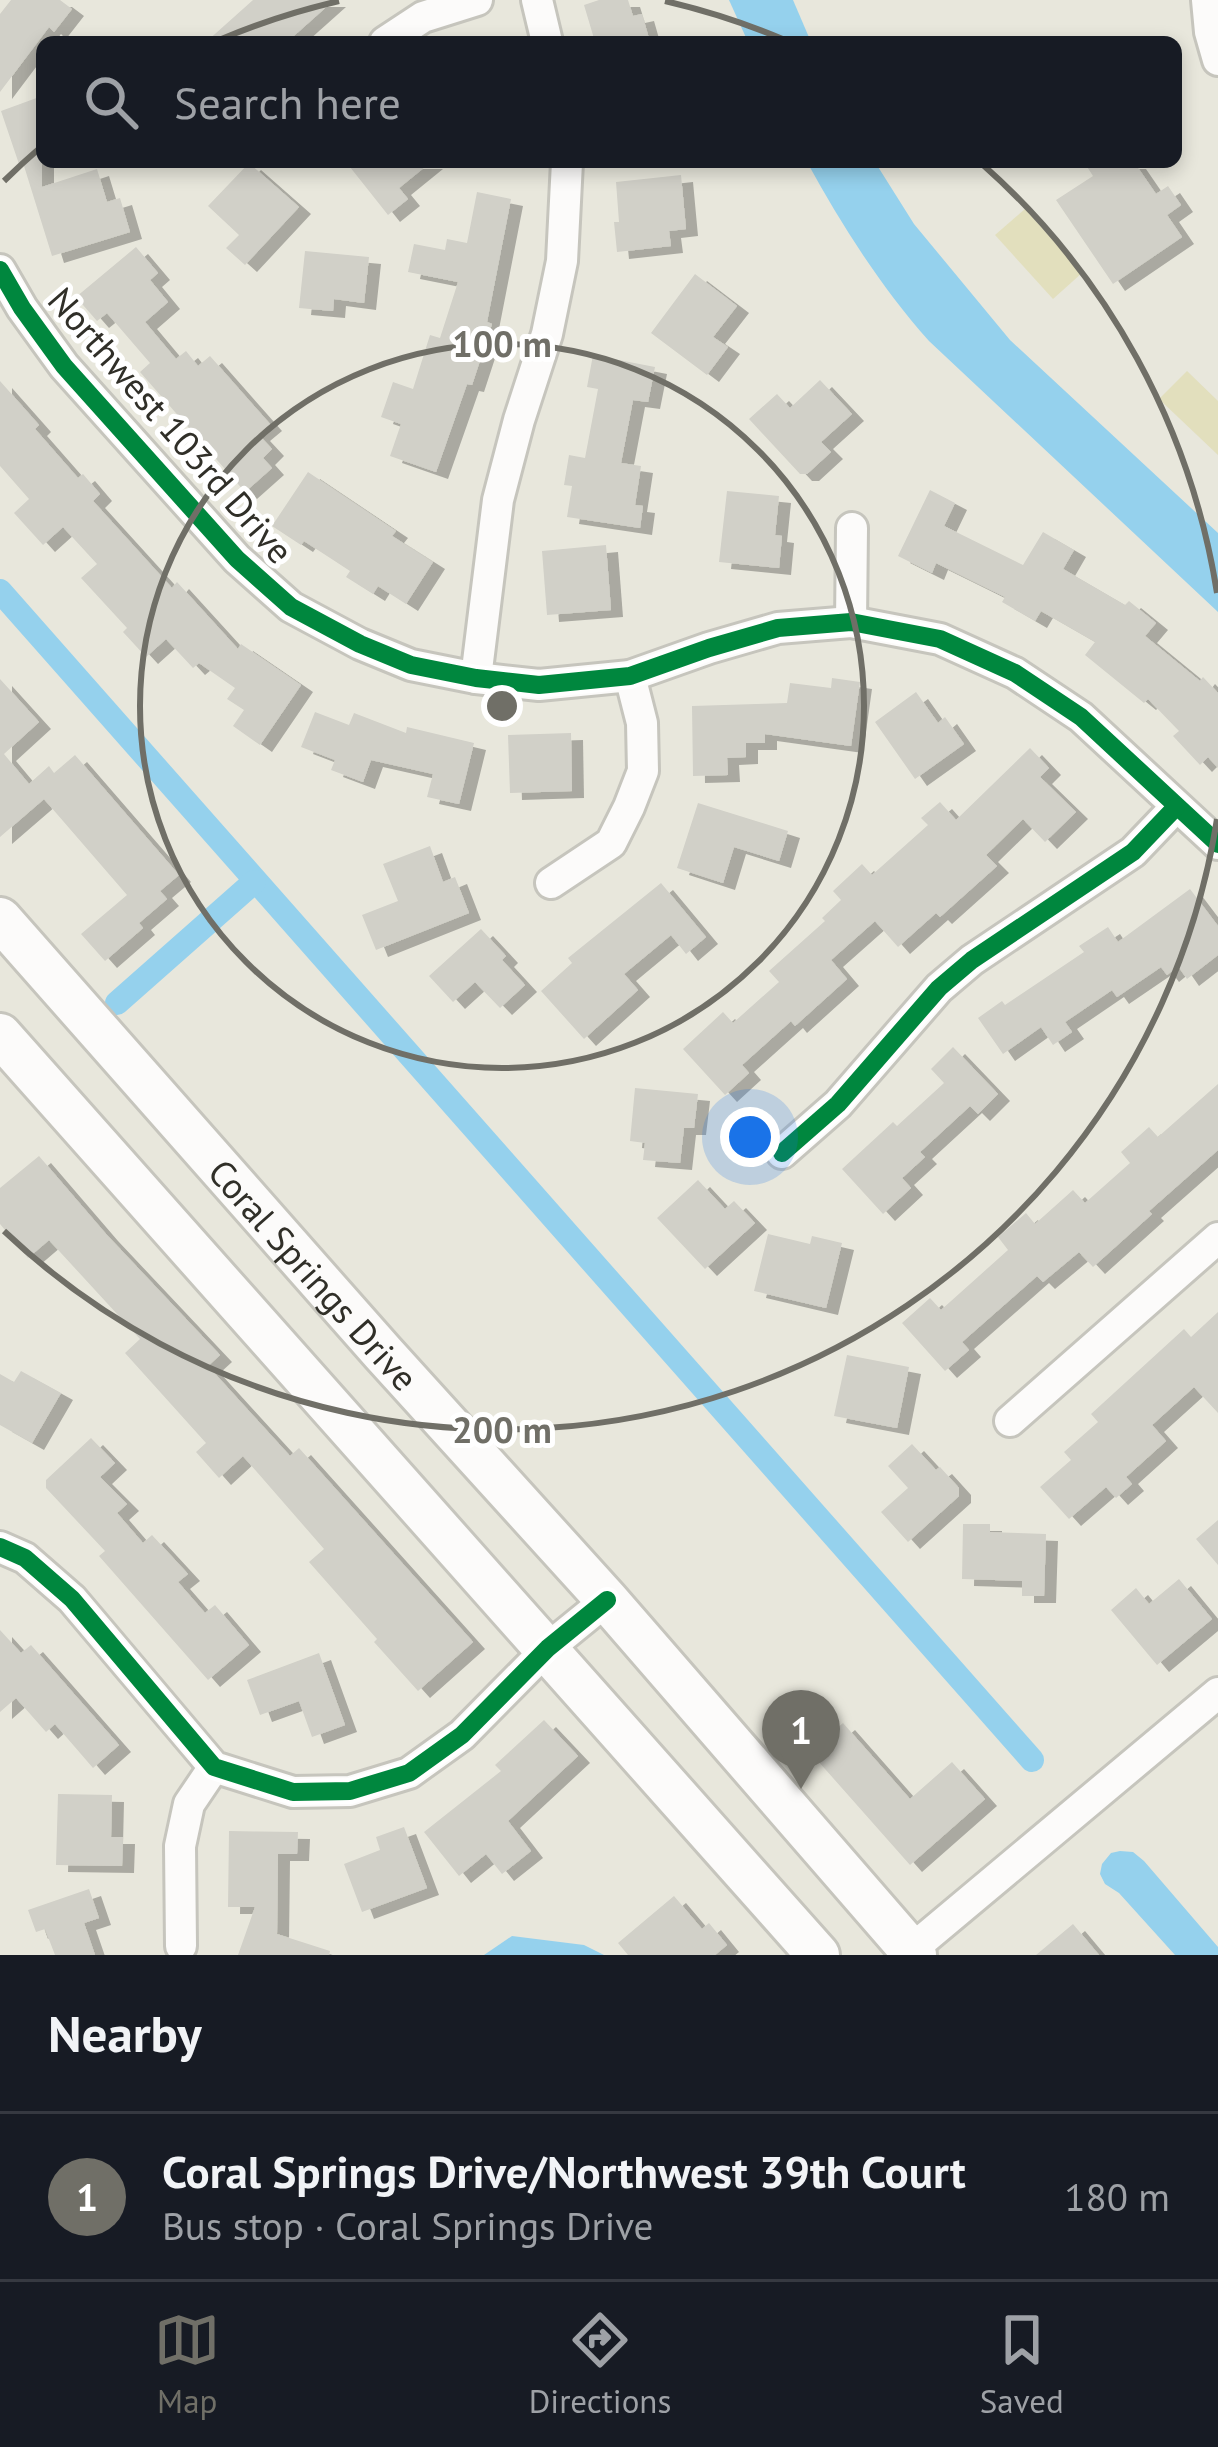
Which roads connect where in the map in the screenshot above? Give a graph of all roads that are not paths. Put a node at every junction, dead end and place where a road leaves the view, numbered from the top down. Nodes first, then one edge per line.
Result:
1 (477, 0) edge
2 (538, 0) edge
3 (1207, 0) edge
4 (394, 36) edge
5 (546, 36) edge
6 (1218, 60) edge
7 (567, 168) edge
8 (0, 270) edge
9 (852, 528) dead end
10 (851, 622) junction
11 (630, 676) junction
12 (476, 678) junction
13 (1176, 807) junction
14 (1218, 844) edge
15 (551, 883) dead end
16 (0, 919) edge
17 (0, 1036) edge
18 (782, 1153) dead end
19 (1218, 1238) edge
20 (1010, 1421) dead end
21 (0, 1547) edge
22 (607, 1600) junction
23 (548, 1648) junction
24 (1218, 1693) edge
25 (214, 1767) junction
26 (181, 1946) dead end
27 (910, 1953) edge
28 (818, 1955) edge

1 - 4 street
2 - 5 street
3 - 6 street
7 - 12 street
8 - 12 street, Northwest 103rd Drive
9 - 10 street
10 - 11 street, Northwest 103rd Drive
10 - 13 street, Northwest 103rd Drive
11 - 12 street, Northwest 103rd Drive
11 - 15 street
13 - 14 street, Northwest 103rd Drive
13 - 18 street
16 - 22 main road, Coral Springs Drive
17 - 23 main road
19 - 20 street
21 - 25 street
22 - 23 street
22 - 27 main road, Coral Springs Drive
23 - 25 street
23 - 28 main road
24 - 27 street
25 - 26 street

